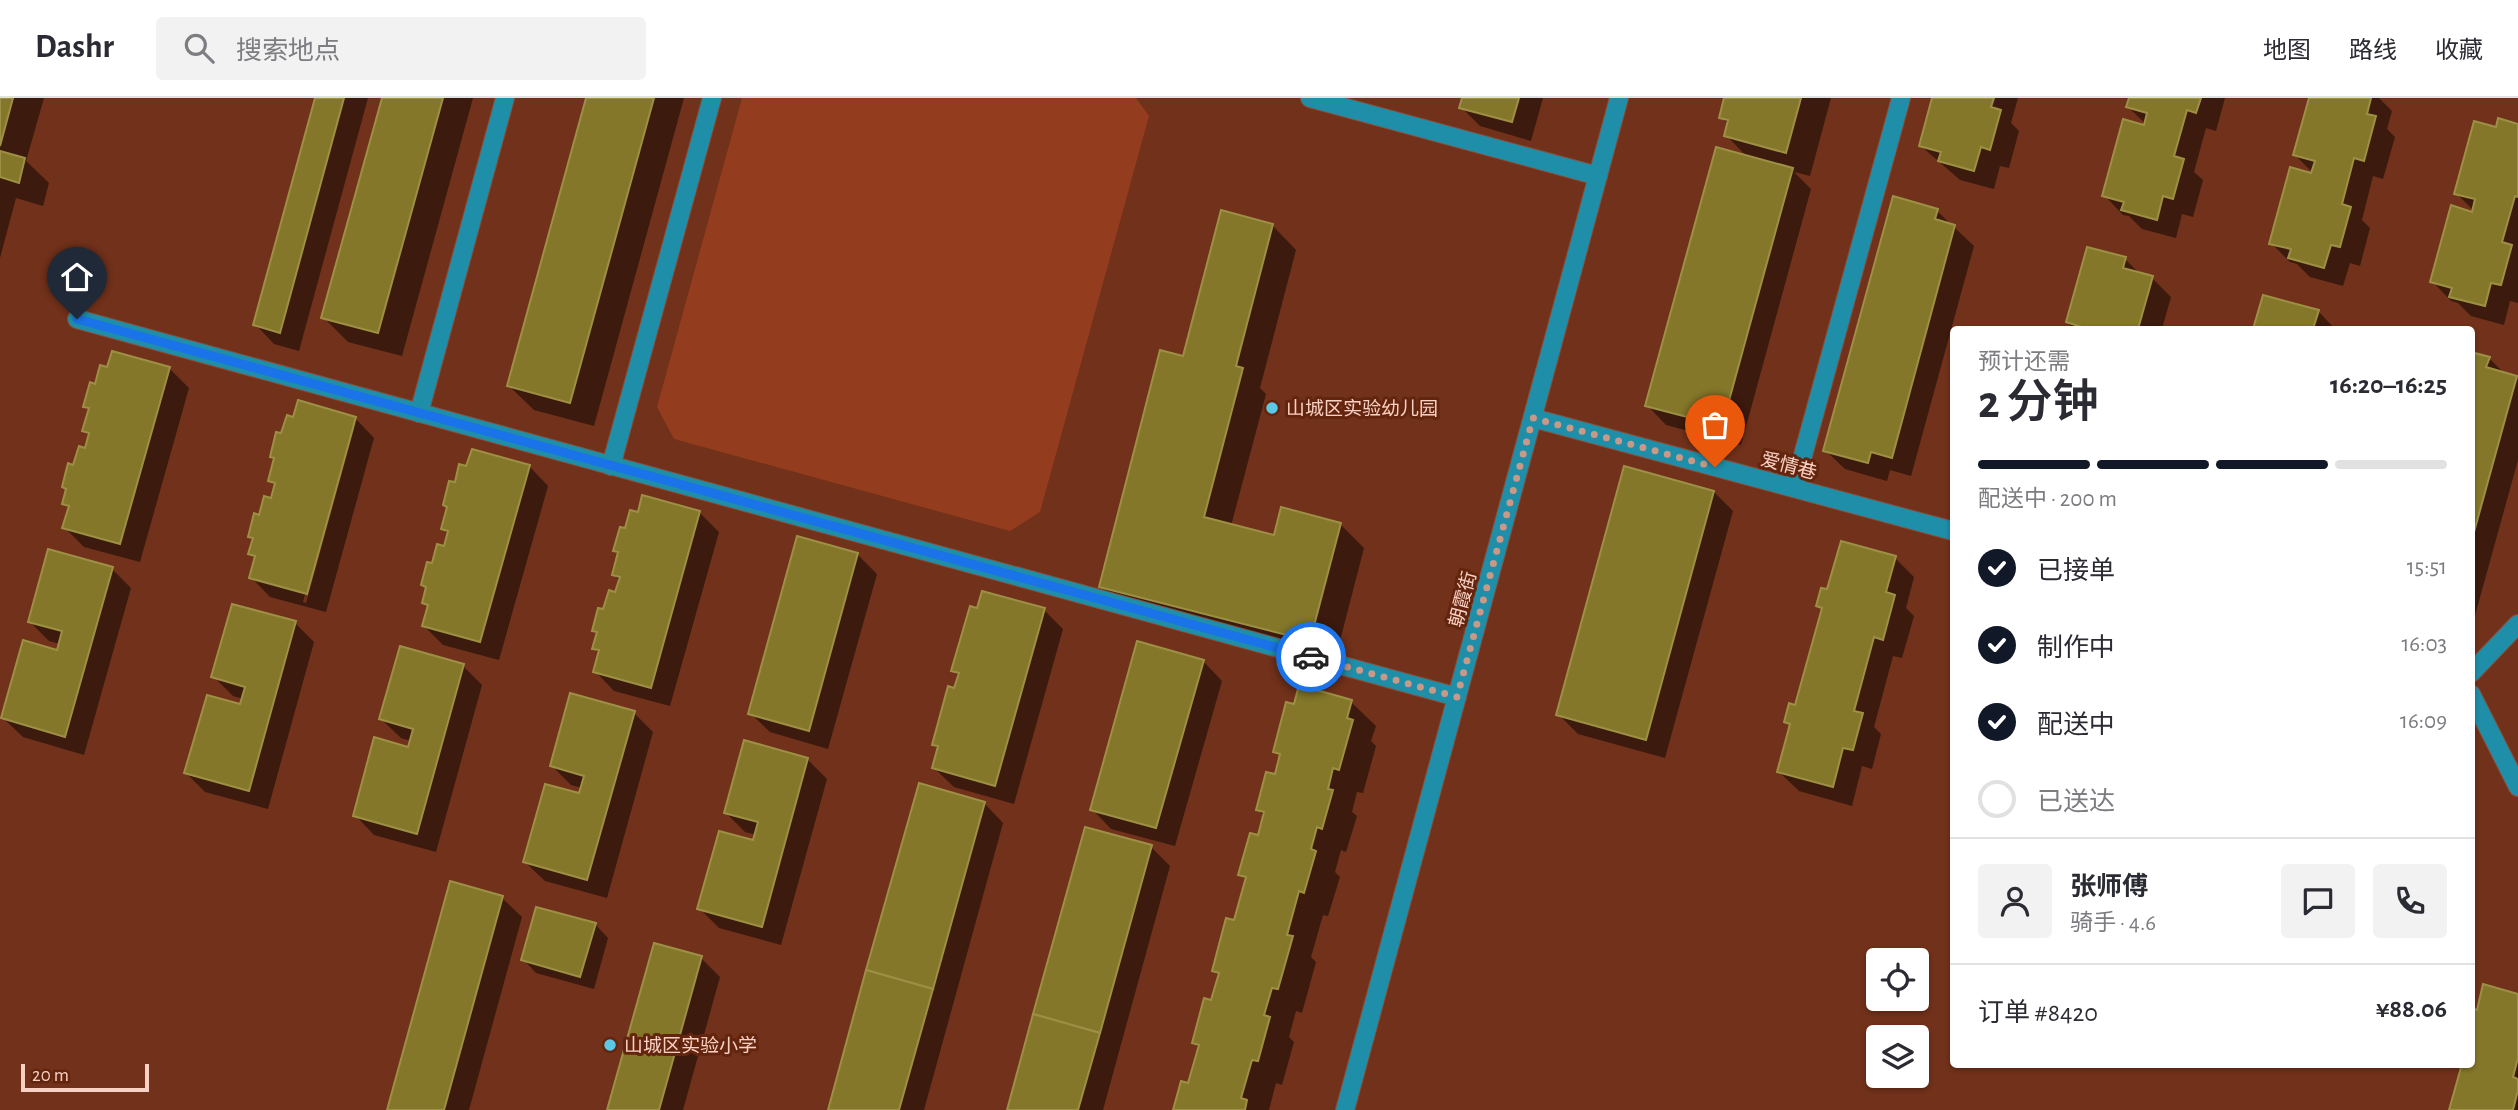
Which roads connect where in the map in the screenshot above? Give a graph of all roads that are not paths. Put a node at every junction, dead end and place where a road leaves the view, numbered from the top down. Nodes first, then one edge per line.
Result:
1 (505, 98) edge
2 (712, 98) edge
3 (1310, 98) edge
4 (1619, 98) edge
5 (1900, 98) edge
6 (1598, 176) junction
7 (77, 319) dead end
8 (419, 413) junction
9 (1533, 418) junction
10 (611, 466) junction
11 (1794, 488) junction
12 (1950, 530) edge
13 (2518, 624) edge
14 (2475, 669) edge
15 (1457, 697) junction
16 (2475, 702) edge
17 (2518, 787) edge
18 (1345, 1110) edge

1 - 8 street
2 - 10 street
3 - 6 street
4 - 6 street, 朝霞街
5 - 11 street
6 - 9 street, 朝霞街
7 - 8 street
8 - 10 street
9 - 11 street, 爱情巷
9 - 15 street, 朝霞街
10 - 15 street
11 - 12 street, 爱情巷
13 - 14 street
15 - 18 street, 朝霞街
16 - 17 street

